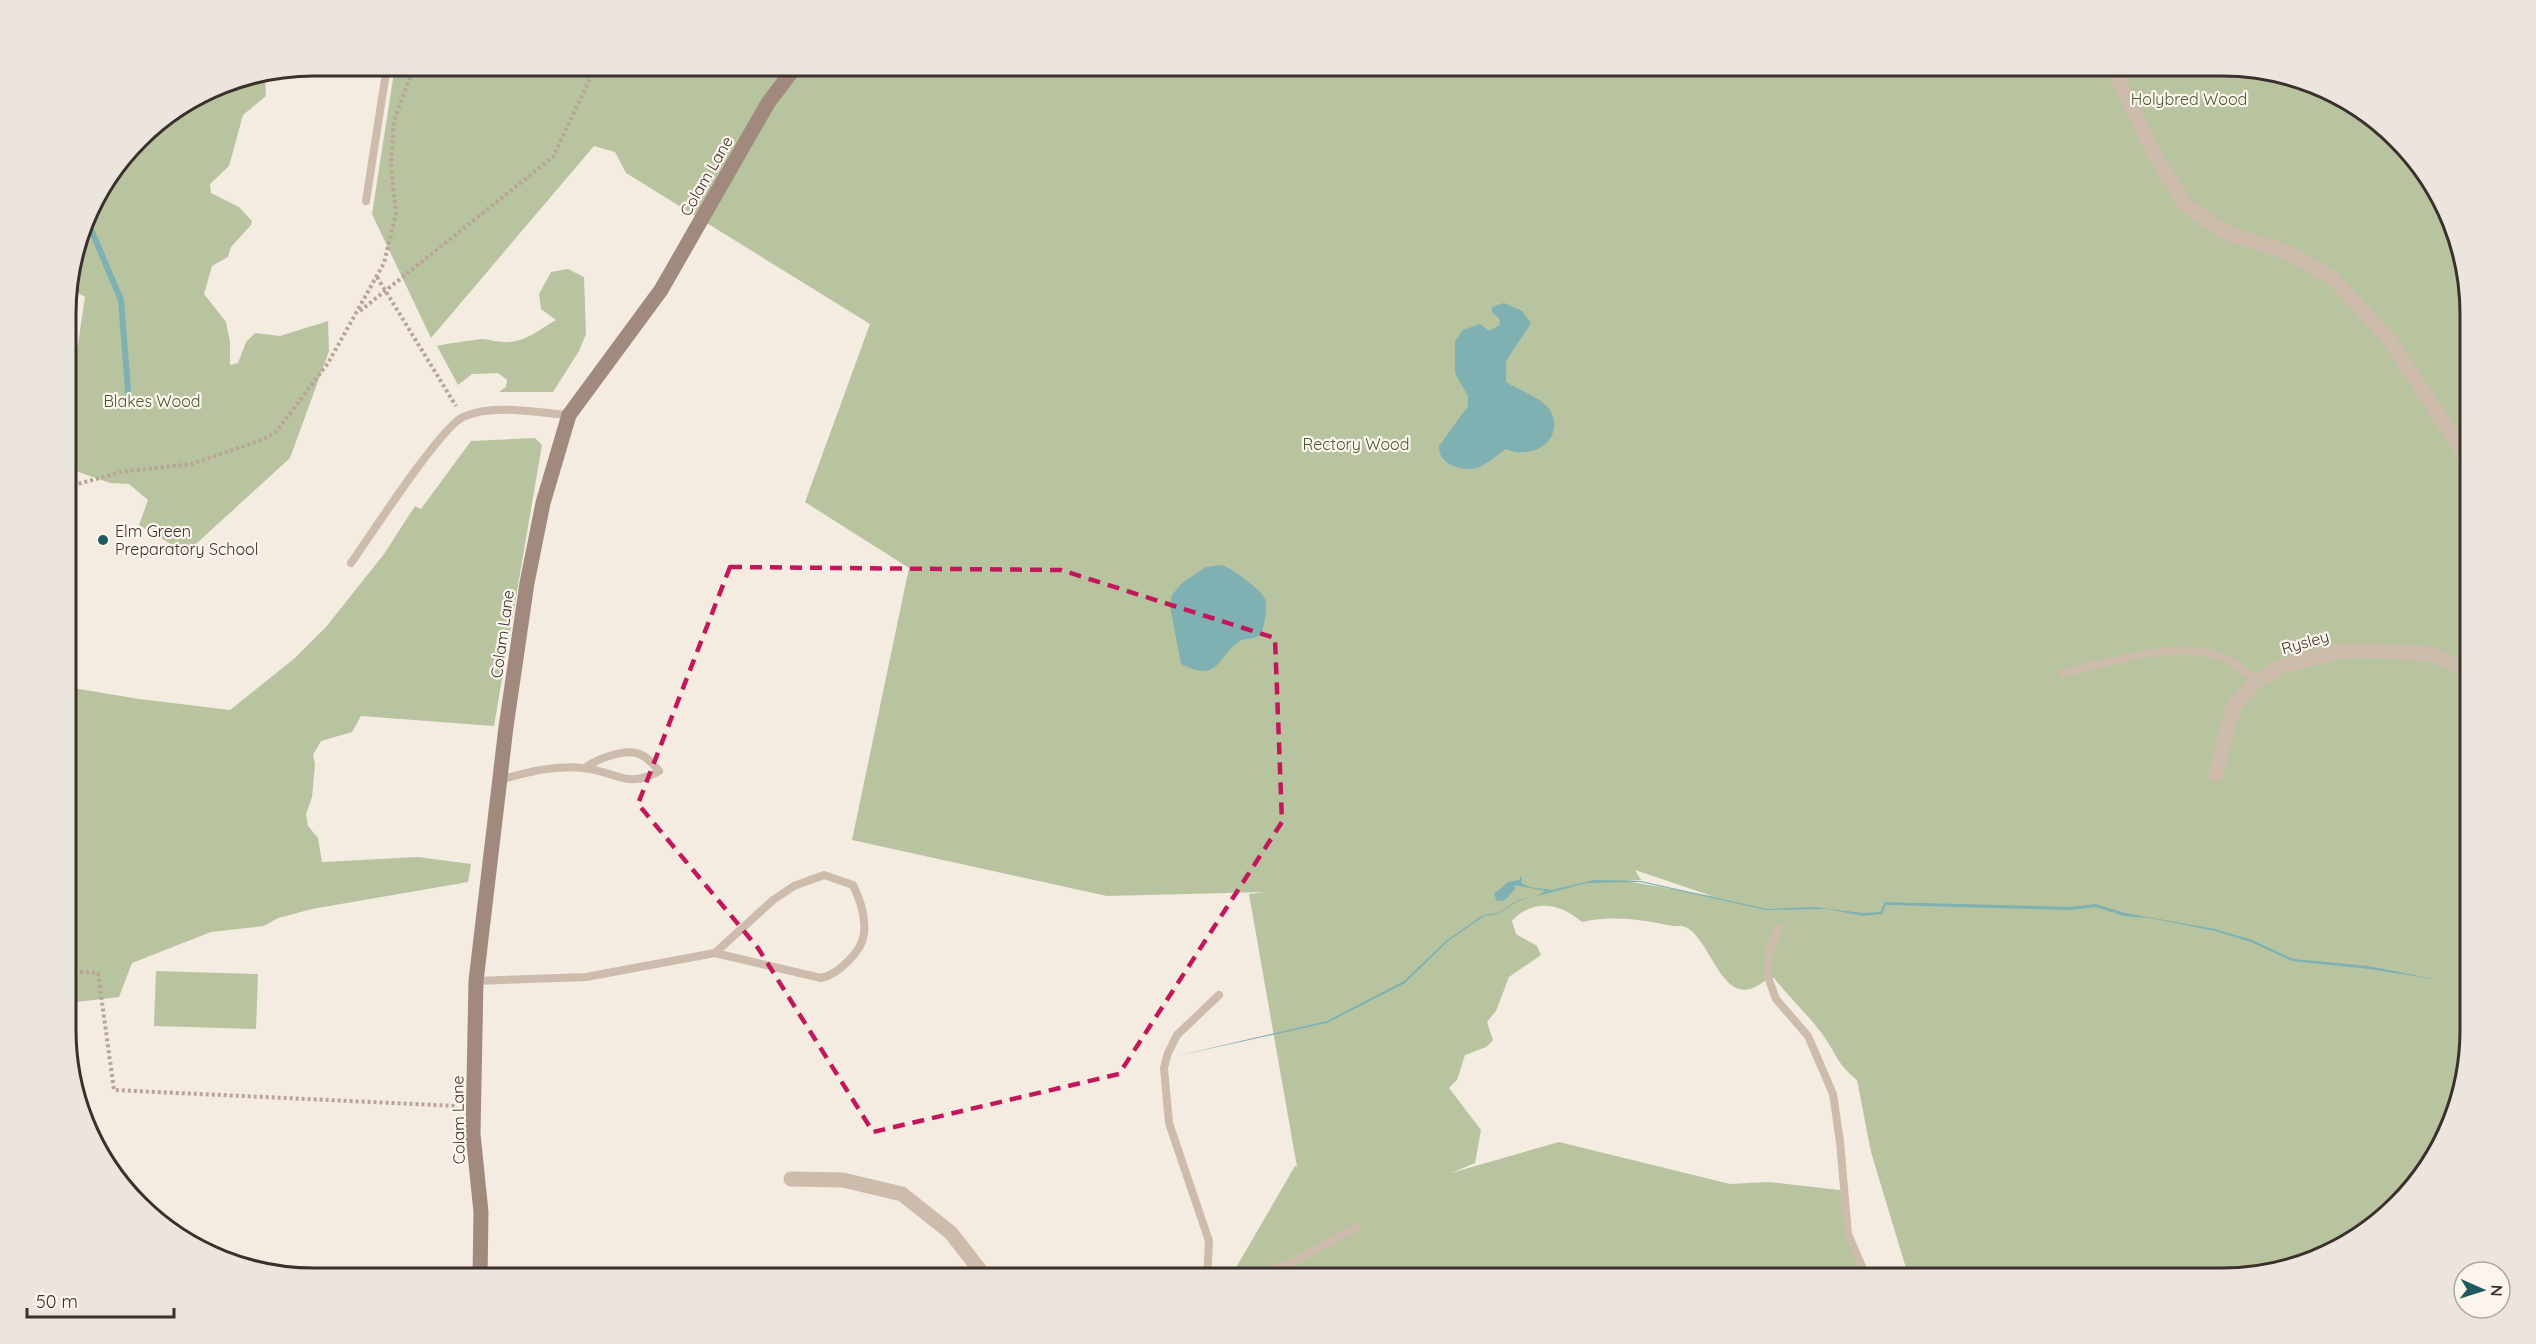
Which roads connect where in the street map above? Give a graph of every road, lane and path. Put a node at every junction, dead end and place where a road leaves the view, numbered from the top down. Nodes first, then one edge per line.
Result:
1 (385, 76) edge
2 (410, 76) edge
3 (591, 76) edge
4 (788, 76) edge
5 (2117, 76) edge
6 (366, 201) dead end
7 (377, 277) junction
8 (384, 292) junction
9 (356, 314) junction
10 (569, 415) junction
11 (463, 417) junction
12 (2460, 448) edge
13 (76, 484) edge
14 (351, 563) dead end
15 (2460, 667) edge
16 (2063, 673) dead end
17 (2256, 681) junction
18 (585, 768) junction
19 (2216, 775) dead end
20 (500, 780) junction
21 (1779, 928) dead end
22 (715, 952) junction
23 (76, 972) edge
24 (476, 981) junction
25 (1219, 995) dead end
26 (474, 1107) junction
27 (791, 1179) dead end
28 (1357, 1227) dead end
29 (480, 1268) edge
30 (978, 1268) edge
31 (1208, 1268) edge
32 (1276, 1268) edge
33 (1863, 1268) edge

1 - 6 lane
2 - 7 path
3 - 8 path
4 - 10 street, Colam Lane
5 - 12 street
7 - 8 path
7 - 9 path
8 - 9 path
8 - 11 path
9 - 13 path
10 - 11 lane
10 - 20 street, Colam Lane
11 - 14 lane
15 - 17 street, Rysley
16 - 17 lane
17 - 19 street, Rysley
18 - 18 lane
18 - 20 lane
20 - 24 street, Colam Lane
21 - 33 lane
22 - 22 lane
22 - 24 lane
23 - 26 path
24 - 26 street, Colam Lane
25 - 31 lane
26 - 29 street, Colam Lane
27 - 30 street
28 - 32 lane

